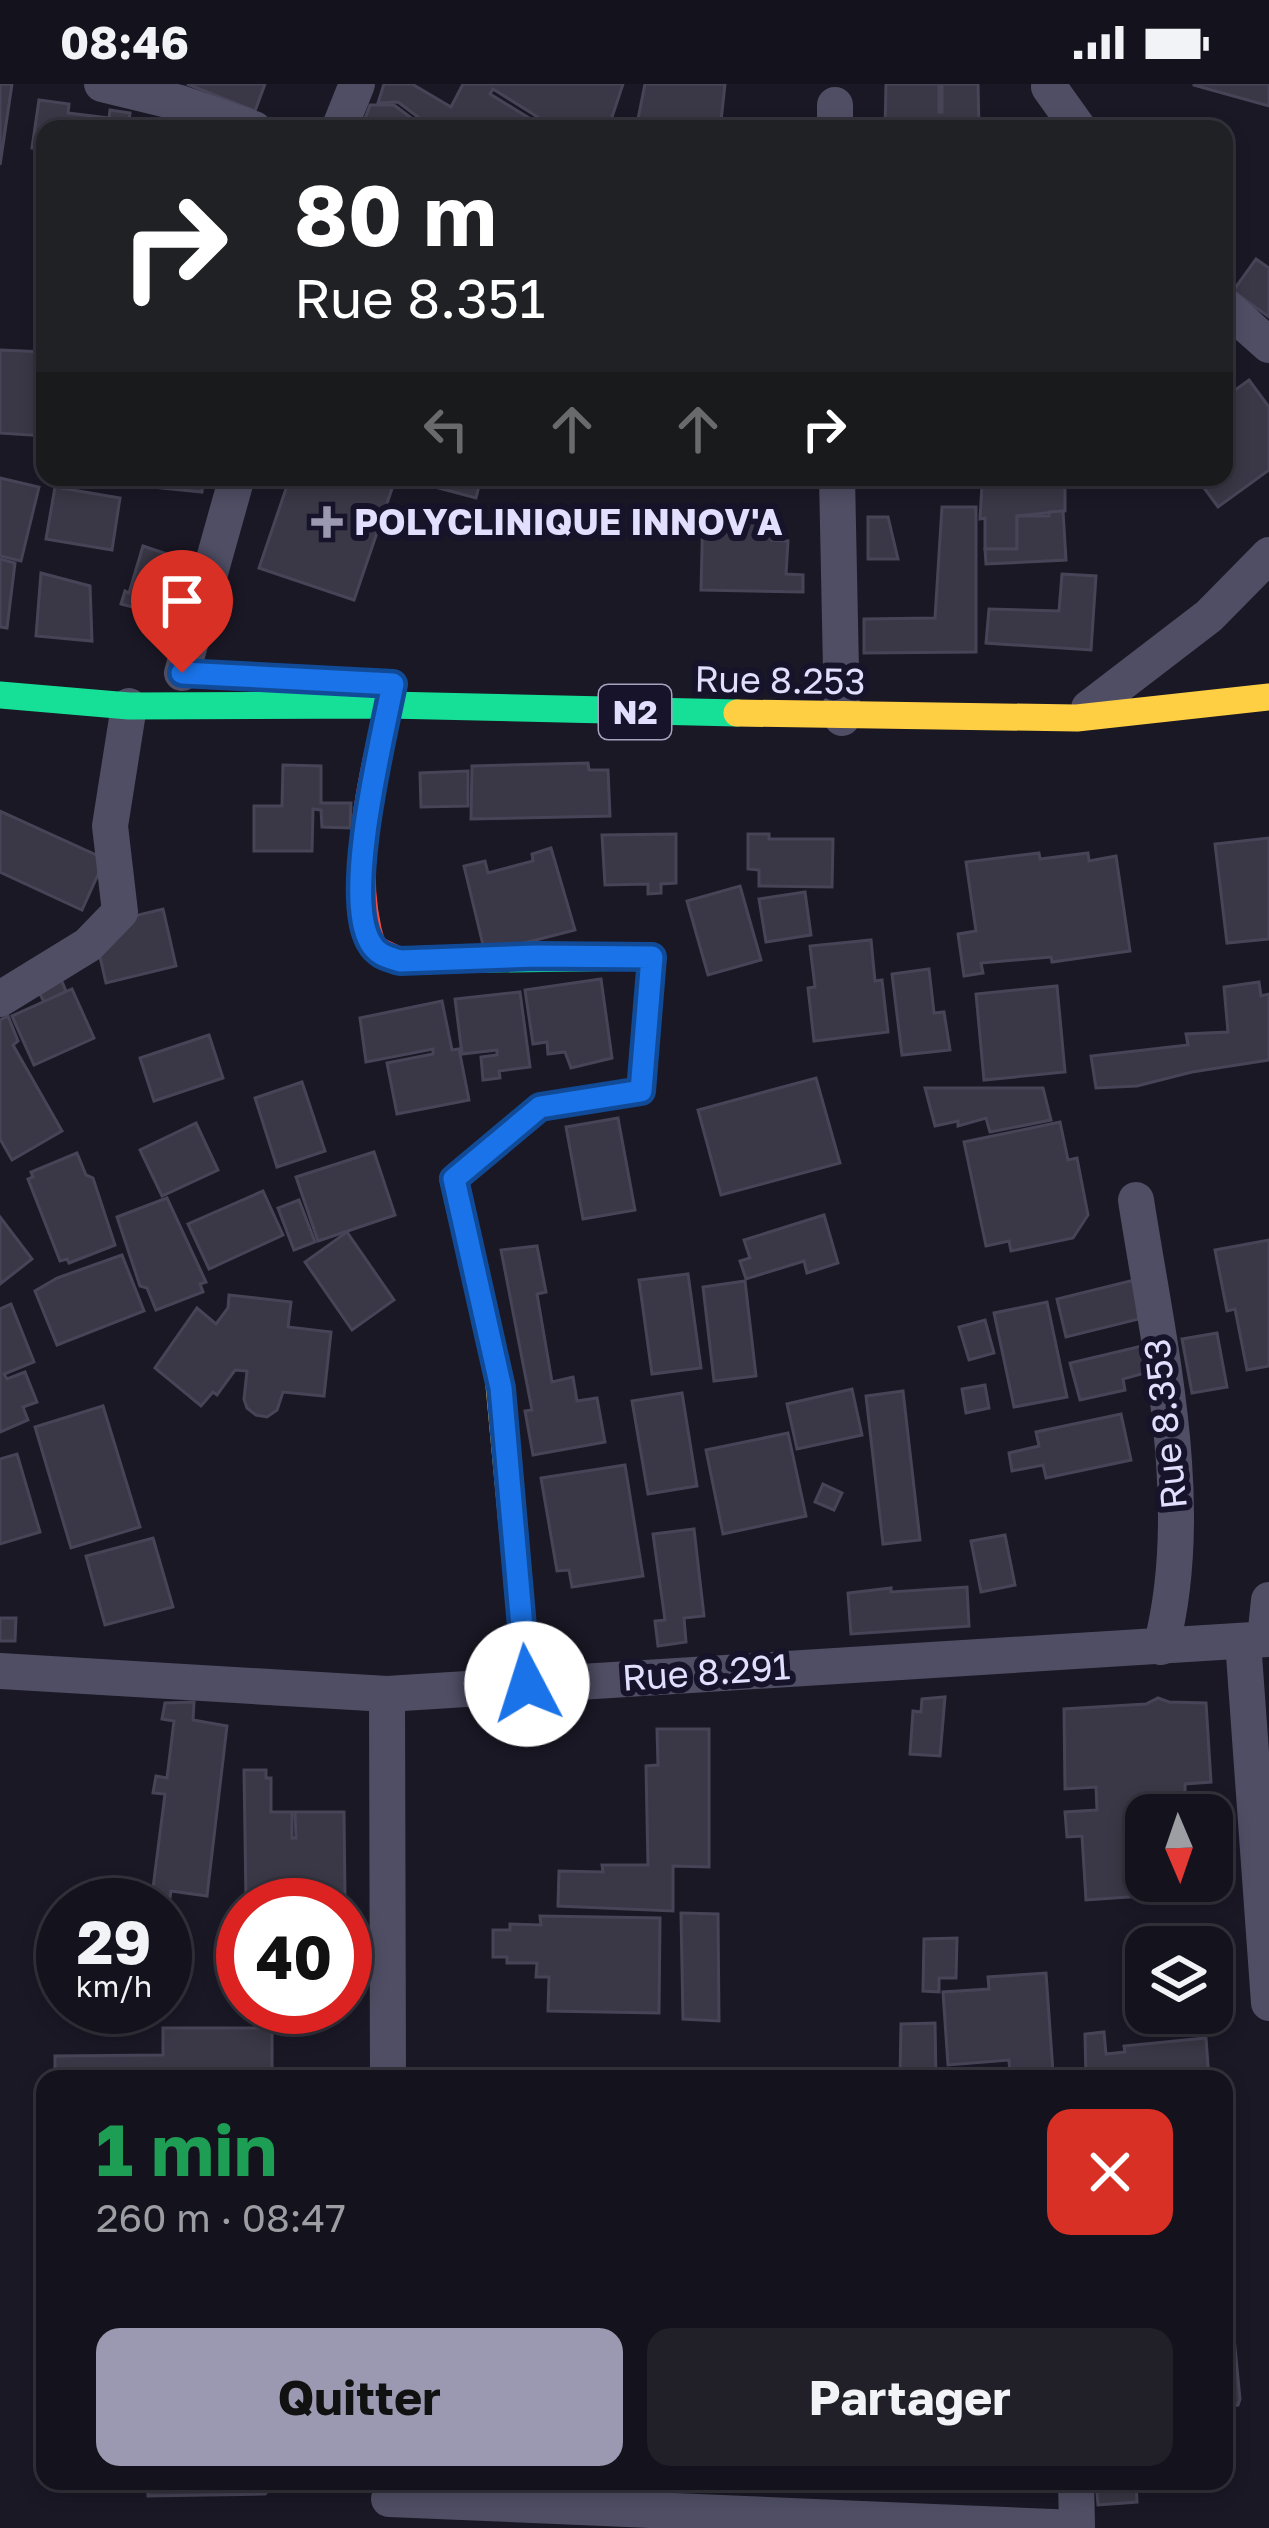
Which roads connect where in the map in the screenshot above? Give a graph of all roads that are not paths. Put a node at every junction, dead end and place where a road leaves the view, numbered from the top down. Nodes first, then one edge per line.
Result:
1 (102, 84) edge
2 (357, 84) edge
3 (1049, 87) dead end
4 (228, 120) edge
5 (343, 120) edge
6 (1073, 120) edge
7 (1233, 313) edge
8 (1269, 345) edge
9 (235, 486) edge
10 (837, 486) edge
11 (1269, 555) edge
12 (0, 670) edge
13 (1269, 671) edge
14 (57, 672) dead end
15 (183, 673) dead end
16 (276, 678) dead end
17 (1112, 688) junction
18 (0, 695) edge
19 (391, 695) junction
20 (1269, 697) edge
21 (1064, 699) junction
22 (841, 703) junction
23 (129, 706) junction
24 (0, 999) edge
25 (1136, 1200) dead end
26 (1269, 1600) edge
27 (1259, 1640) edge
28 (1161, 1647) junction
29 (0, 1671) edge
30 (527, 1684) junction
31 (387, 1694) junction
32 (1269, 2003) edge
33 (388, 2070) edge
34 (1076, 2490) edge
35 (390, 2503) edge
36 (1077, 2527) edge

1 - 4 street
2 - 5 street
3 - 6 street
7 - 8 street
9 - 15 street
10 - 22 street
11 - 17 street
12 - 14 main road
13 - 17 main road
16 - 19 main road, Rue 8.253 / N2
17 - 21 street
18 - 23 main road, Rue 8.253 / N2
19 - 22 main road, Rue 8.253 / N2
19 - 23 main road, Rue 8.253 / N2
19 - 30 main road
20 - 21 main road, Rue 8.253 / N2
21 - 22 main road, Rue 8.253 / N2
21 - 22 main road, Rue 8.253 / N2
23 - 24 street
25 - 28 street, Rue 8.353
26 - 27 street
27 - 28 street, Rue 8.291
27 - 32 street
28 - 30 street, Rue 8.291
29 - 31 street, Rue 8.291
30 - 31 street, Rue 8.291
31 - 33 street
34 - 36 street
35 - 36 street

